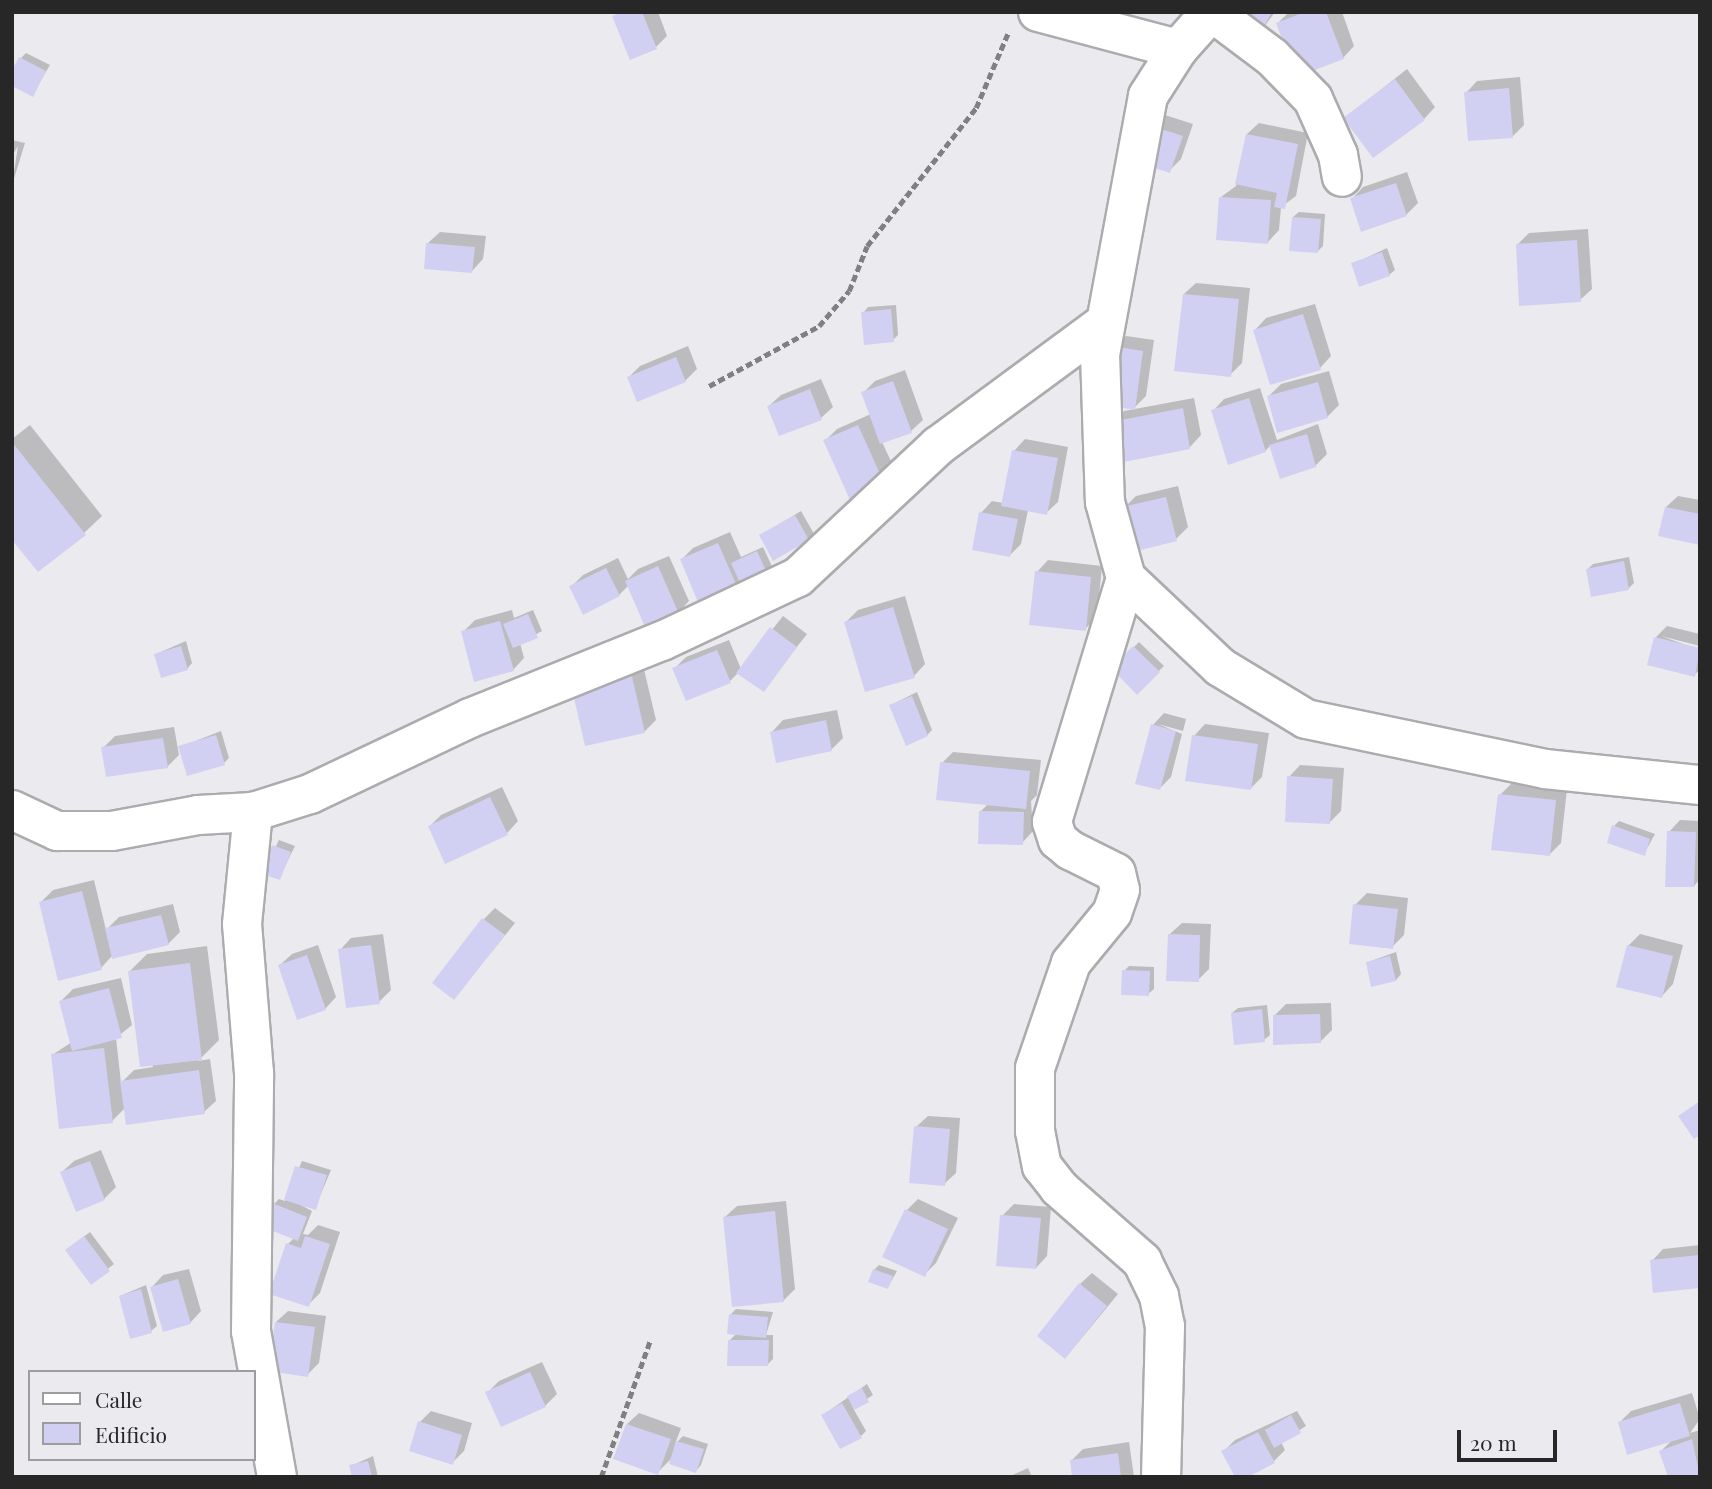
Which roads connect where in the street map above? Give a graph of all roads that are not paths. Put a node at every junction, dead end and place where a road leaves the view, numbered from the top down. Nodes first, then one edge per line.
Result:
1 (1212, 12) edge
2 (1024, 18) edge
3 (1178, 49) junction
4 (1342, 177) dead end
5 (1105, 323) junction
6 (1125, 578) junction
7 (1700, 785) edge
8 (12, 810) edge
9 (253, 812) junction
10 (277, 1477) edge
11 (1161, 1477) edge

1 - 3 street
1 - 4 street
2 - 3 street
3 - 5 street
5 - 6 street
5 - 9 street
6 - 7 street
6 - 11 street
8 - 9 street
9 - 10 street

